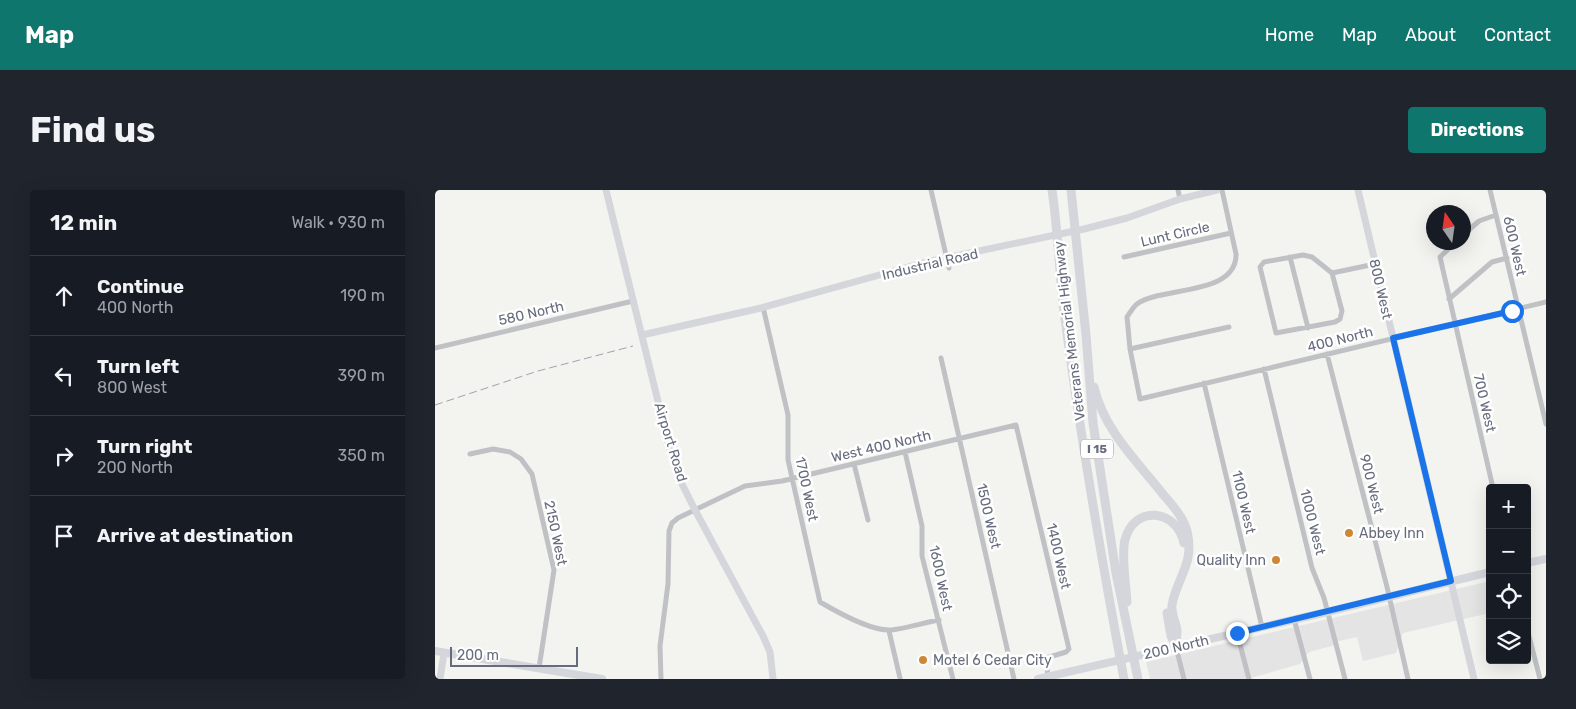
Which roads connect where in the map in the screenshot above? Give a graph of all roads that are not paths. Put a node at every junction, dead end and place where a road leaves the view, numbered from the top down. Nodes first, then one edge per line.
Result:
1 (606, 190) edge
2 (931, 190) edge
3 (1053, 190) edge
4 (1071, 190) edge
5 (1178, 190) edge
6 (1217, 190) edge
7 (1222, 190) edge
8 (1358, 190) edge
9 (1490, 190) edge
10 (1180, 199) junction
11 (1496, 215) junction
12 (1471, 228) edge
13 (1231, 232) junction
14 (1447, 250) edge
15 (1290, 256) junction
16 (1124, 257) dead end
17 (947, 258) junction
18 (1507, 258) junction
19 (1375, 264) junction
20 (949, 268) dead end
21 (1332, 273) junction
22 (1449, 299) junction
23 (633, 301) junction
24 (1546, 302) edge
25 (763, 307) junction
26 (1519, 309) junction
27 (1455, 323) junction
28 (1229, 326) dead end
29 (1308, 328) junction
30 (642, 335) junction
31 (1086, 335) junction
32 (1393, 338) junction
33 (435, 348) edge
34 (1131, 349) junction
35 (1327, 354) junction
36 (941, 358) dead end
37 (1264, 369) junction
38 (1204, 383) junction
39 (1546, 424) edge
40 (1017, 425) joint
41 (960, 439) junction
42 (905, 452) junction
43 (470, 454) dead end
44 (854, 464) junction
45 (792, 478) junction
46 (1492, 484) edge
47 (695, 510) junction
48 (868, 520) dead end
49 (1546, 558) edge
50 (1531, 562) edge
51 (1486, 573) edge
52 (1451, 581) junction
53 (1389, 596) junction
54 (1327, 612) junction
55 (1295, 619) junction
56 (939, 620) junction
57 (1262, 627) junction
58 (889, 630) junction
59 (1128, 630) junction
60 (1237, 633) junction
61 (1531, 644) edge
62 (1176, 647) junction
63 (435, 651) edge
64 (445, 653) junction
65 (539, 668) junction
66 (1137, 675) edge
67 (900, 678) dead end
68 (1048, 678) edge
69 (1123, 678) edge
70 (440, 679) edge
71 (602, 679) edge
72 (661, 679) edge
73 (773, 679) edge
74 (953, 679) edge
75 (1014, 679) edge
76 (1038, 679) edge
77 (1184, 679) edge
78 (1249, 679) edge
79 (1310, 679) edge
80 (1345, 679) edge
81 (1408, 679) edge
82 (1474, 679) edge
83 (1540, 679) edge

1 - 23 street, Airport Road
2 - 17 street
3 - 69 highway, Veterans Memorial Highway / I 15
4 - 31 highway, Veterans Memorial Highway / I 15
5 - 10 street
6 - 10 street, Industrial Road
7 - 13 street
8 - 19 street, 800 West
9 - 11 street, 600 West
10 - 17 street, Industrial Road
11 - 12 street
11 - 18 street, 600 West
13 - 16 street, Lunt Circle
13 - 34 street
14 - 22 street, 700 West
15 - 21 street
15 - 29 street
15 - 29 street
17 - 20 street
17 - 25 street, Industrial Road
18 - 22 street
18 - 26 street, 600 West
19 - 21 street
19 - 32 street, 800 West
21 - 29 street
22 - 27 street, 700 West
23 - 30 street, Airport Road
23 - 33 street, 580 North
24 - 26 street, 400 North
25 - 30 street, Industrial Road
25 - 45 street, 1700 West
26 - 27 street, 400 North
26 - 39 street, 600 West
27 - 32 street, 400 North
27 - 46 street, 700 West
28 - 34 street
30 - 47 street, Airport Road
31 - 59 highway, Veterans Memorial Highway / I 15
31 - 62 highway
32 - 35 street, 400 North
32 - 52 street, 800 West
34 - 38 street, 400 North
35 - 37 street, 400 North
35 - 53 street, 900 West
36 - 41 street, 1500 West
37 - 38 street, 400 North
37 - 54 street, 1000 West
38 - 57 street, 1100 West
40 - 41 street, West 400 North
40 - 68 street, 1400 West
41 - 42 street, West 400 North
41 - 75 street, 1500 West
42 - 44 street, West 400 North
42 - 56 street, 1600 West
43 - 65 street, 2150 West
44 - 45 street, West 400 North
44 - 48 street
45 - 47 street, West 400 North
45 - 58 street, 1700 West
47 - 72 street, West 400 North
47 - 73 street, Airport Road
49 - 50 main road
51 - 52 main road, 200 North
52 - 53 main road, 200 North
52 - 82 street, 800 West
53 - 54 main road, 200 North
53 - 81 street, 900 West
54 - 55 main road, 200 North
54 - 80 street, 1000 West
55 - 57 main road, 200 North
55 - 79 street
56 - 58 street, 1700 West
56 - 74 street, 1600 West
57 - 60 main road, 200 North
58 - 67 street
59 - 62 highway
59 - 66 highway, Veterans Memorial Highway / I 15
60 - 62 main road, 200 North
60 - 78 street
61 - 83 street
62 - 68 main road, 200 North
62 - 77 street
63 - 64 main road
64 - 65 main road
64 - 70 street
65 - 71 main road
68 - 76 main road, 200 North

